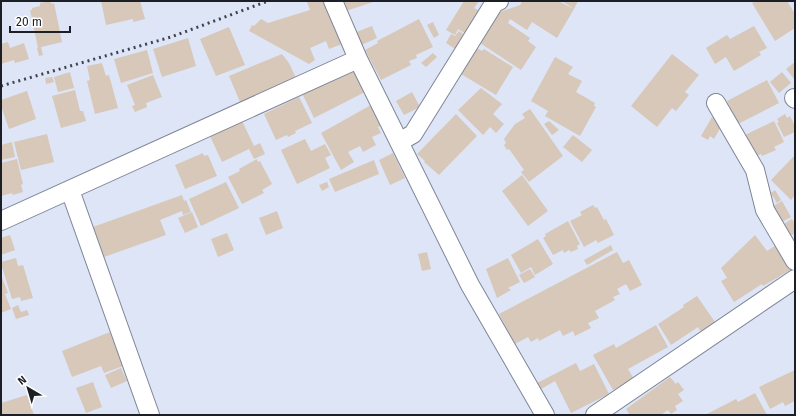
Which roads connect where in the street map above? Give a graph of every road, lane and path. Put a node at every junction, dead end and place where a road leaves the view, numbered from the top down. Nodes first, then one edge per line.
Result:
1 (333, 1) edge
2 (499, 1) edge
3 (358, 59) junction
4 (716, 103) dead end
5 (399, 142) junction
6 (70, 190) junction
7 (1, 221) edge
8 (795, 260) edge
9 (795, 279) edge
10 (150, 415) edge
11 (545, 415) edge
12 (595, 415) edge

1 - 3 street
2 - 5 street
3 - 5 street
3 - 6 street
4 - 8 street
5 - 11 street
6 - 7 street
6 - 10 street
9 - 12 street

